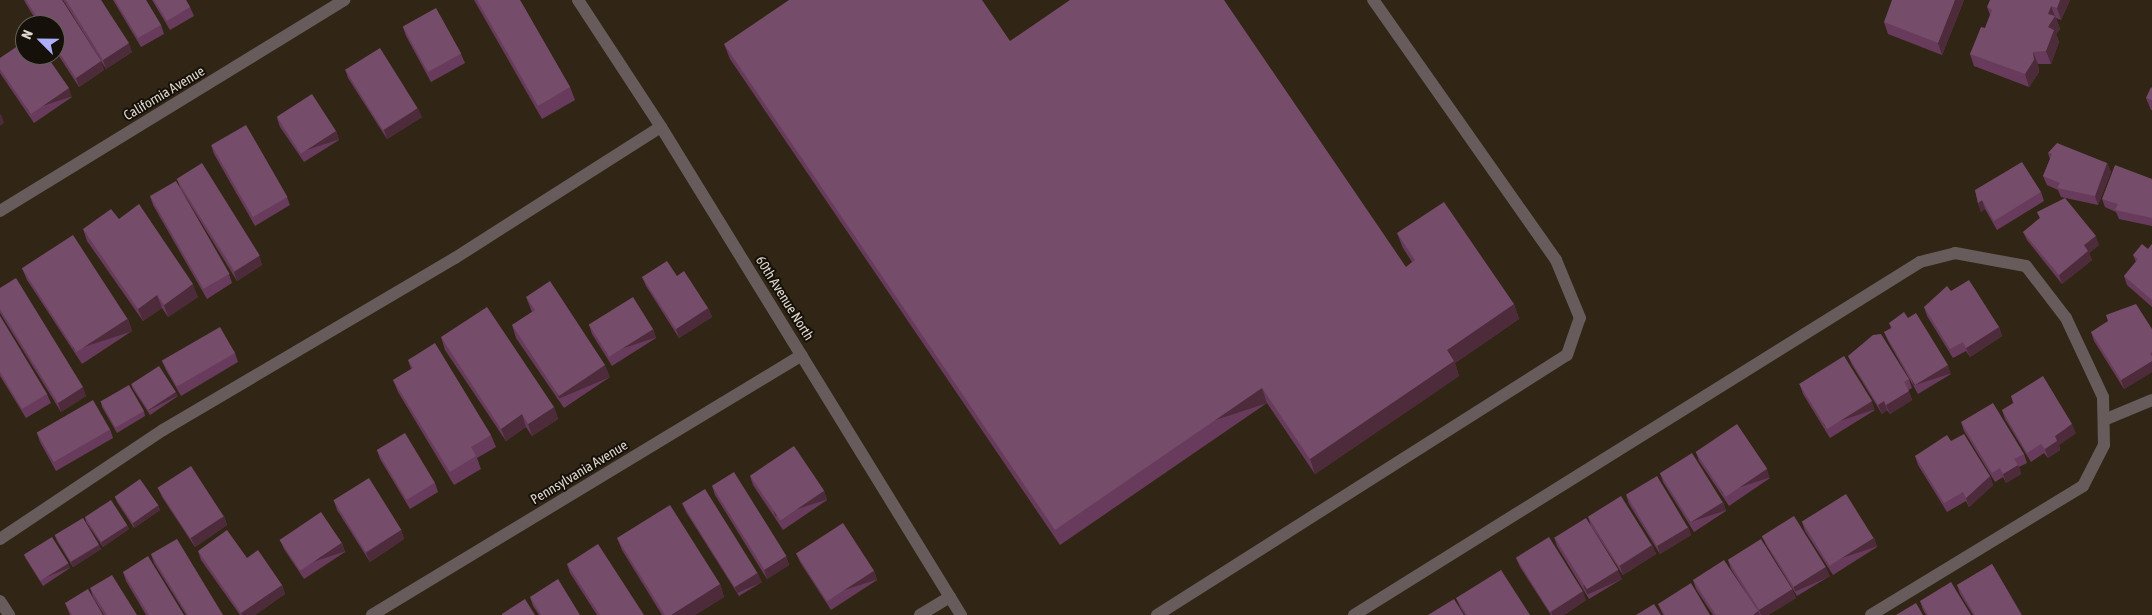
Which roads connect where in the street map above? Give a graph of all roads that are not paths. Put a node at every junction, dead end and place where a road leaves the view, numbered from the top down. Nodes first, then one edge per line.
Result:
1 (344, 0) edge
2 (578, 0) edge
3 (1373, 0) edge
4 (662, 127) junction
5 (0, 211) edge
6 (802, 355) junction
7 (2152, 400) edge
8 (2104, 420) junction
9 (0, 539) edge
10 (950, 597) junction
11 (0, 601) edge
12 (9, 615) edge
13 (372, 615) edge
14 (920, 615) edge
15 (961, 615) edge
16 (1158, 615) edge
17 (1354, 615) edge
18 (1871, 615) edge

1 - 5 street, California Avenue
2 - 4 street, 60th Avenue North
3 - 16 street
4 - 6 street, 60th Avenue North
4 - 9 street
6 - 10 street, 60th Avenue North
6 - 13 street, Pennsylvania Avenue
7 - 8 street
8 - 17 street
8 - 18 street
10 - 14 street
10 - 15 street, 60th Avenue North
11 - 12 street

